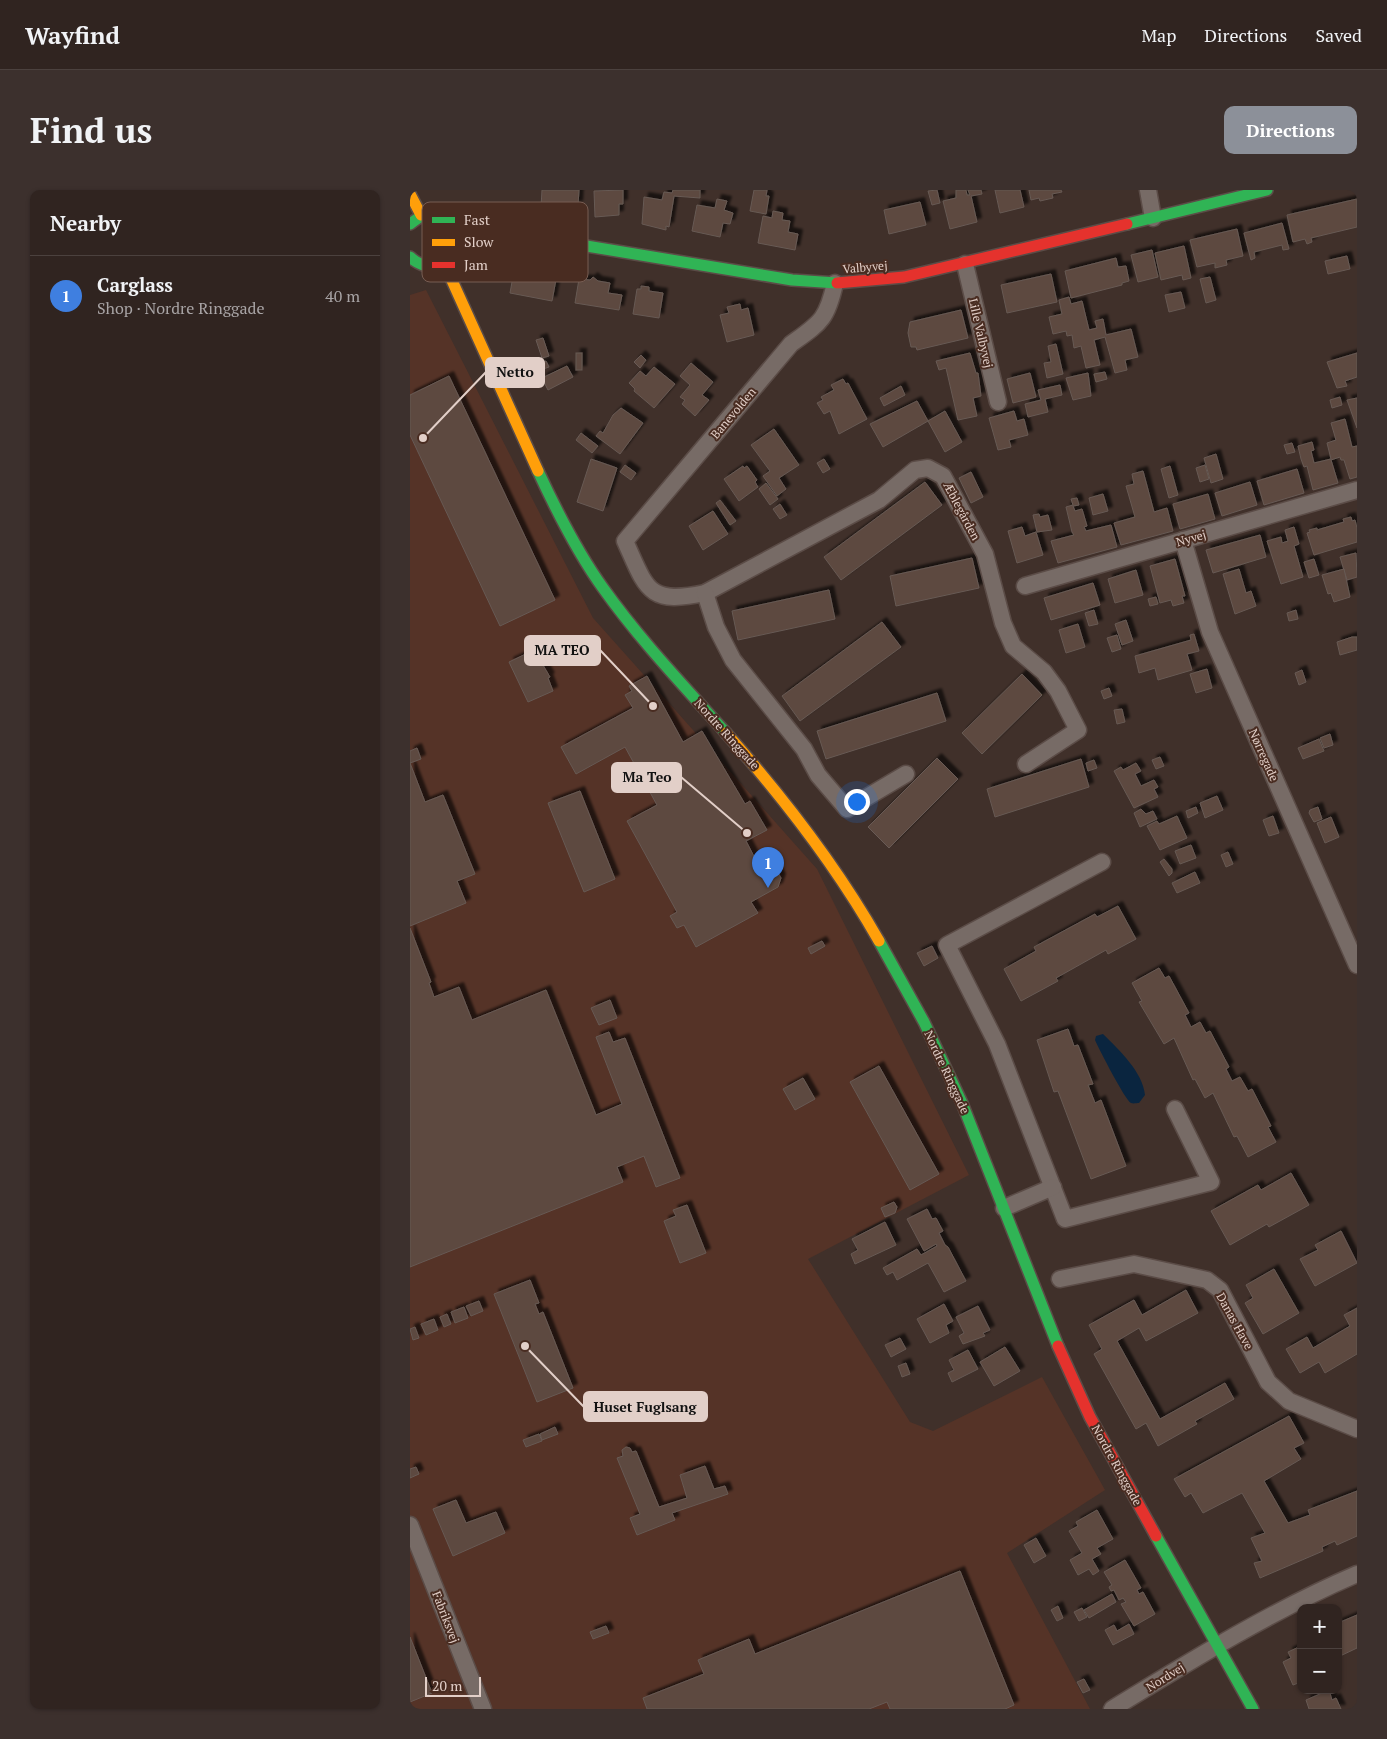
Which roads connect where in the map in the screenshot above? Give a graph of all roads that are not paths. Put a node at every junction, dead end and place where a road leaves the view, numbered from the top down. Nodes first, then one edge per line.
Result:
1 (1148, 190) edge
2 (1267, 190) edge
3 (410, 194) edge
4 (421, 215) joint
5 (1153, 218) junction
6 (410, 224) edge
7 (588, 246) edge
8 (410, 257) edge
9 (965, 264) junction
10 (422, 266) edge
11 (453, 282) edge
12 (834, 283) junction
13 (998, 402) dead end
14 (1357, 490) edge
15 (1184, 540) junction
16 (625, 541) joint
17 (1025, 586) dead end
18 (705, 593) junction
19 (1026, 764) dead end
20 (906, 774) dead end
21 (1102, 862) dead end
22 (1357, 966) edge
23 (1175, 1109) dead end
24 (1052, 1187) junction
25 (1004, 1208) junction
26 (1060, 1279) dead end
27 (1357, 1429) edge
28 (410, 1525) edge
29 (1357, 1574) edge
30 (1217, 1645) junction
31 (483, 1709) edge
32 (1112, 1709) edge
33 (1253, 1709) edge

1 - 5 street
2 - 5 street, Valbyvej
3 - 4 street
4 - 6 street
5 - 9 street, Valbyvej
7 - 12 street, Valbyvej
8 - 10 street
9 - 12 street, Valbyvej
9 - 13 street, Lille Valbyvej
11 - 25 street, Nordre Ringgade
12 - 16 street, Banevolden
14 - 15 street, Nyvej
15 - 17 street, Nyvej
15 - 22 street, Nørregade
16 - 18 street, Æblegården
18 - 19 street, Æblegården
18 - 20 street
21 - 24 street
23 - 24 street
24 - 25 street
25 - 30 street, Nordre Ringgade
26 - 27 street, Danas Have
28 - 31 street, Fabriksvej
29 - 30 street, Nordvej
30 - 32 street, Nordvej
30 - 33 street, Nordre Ringgade

